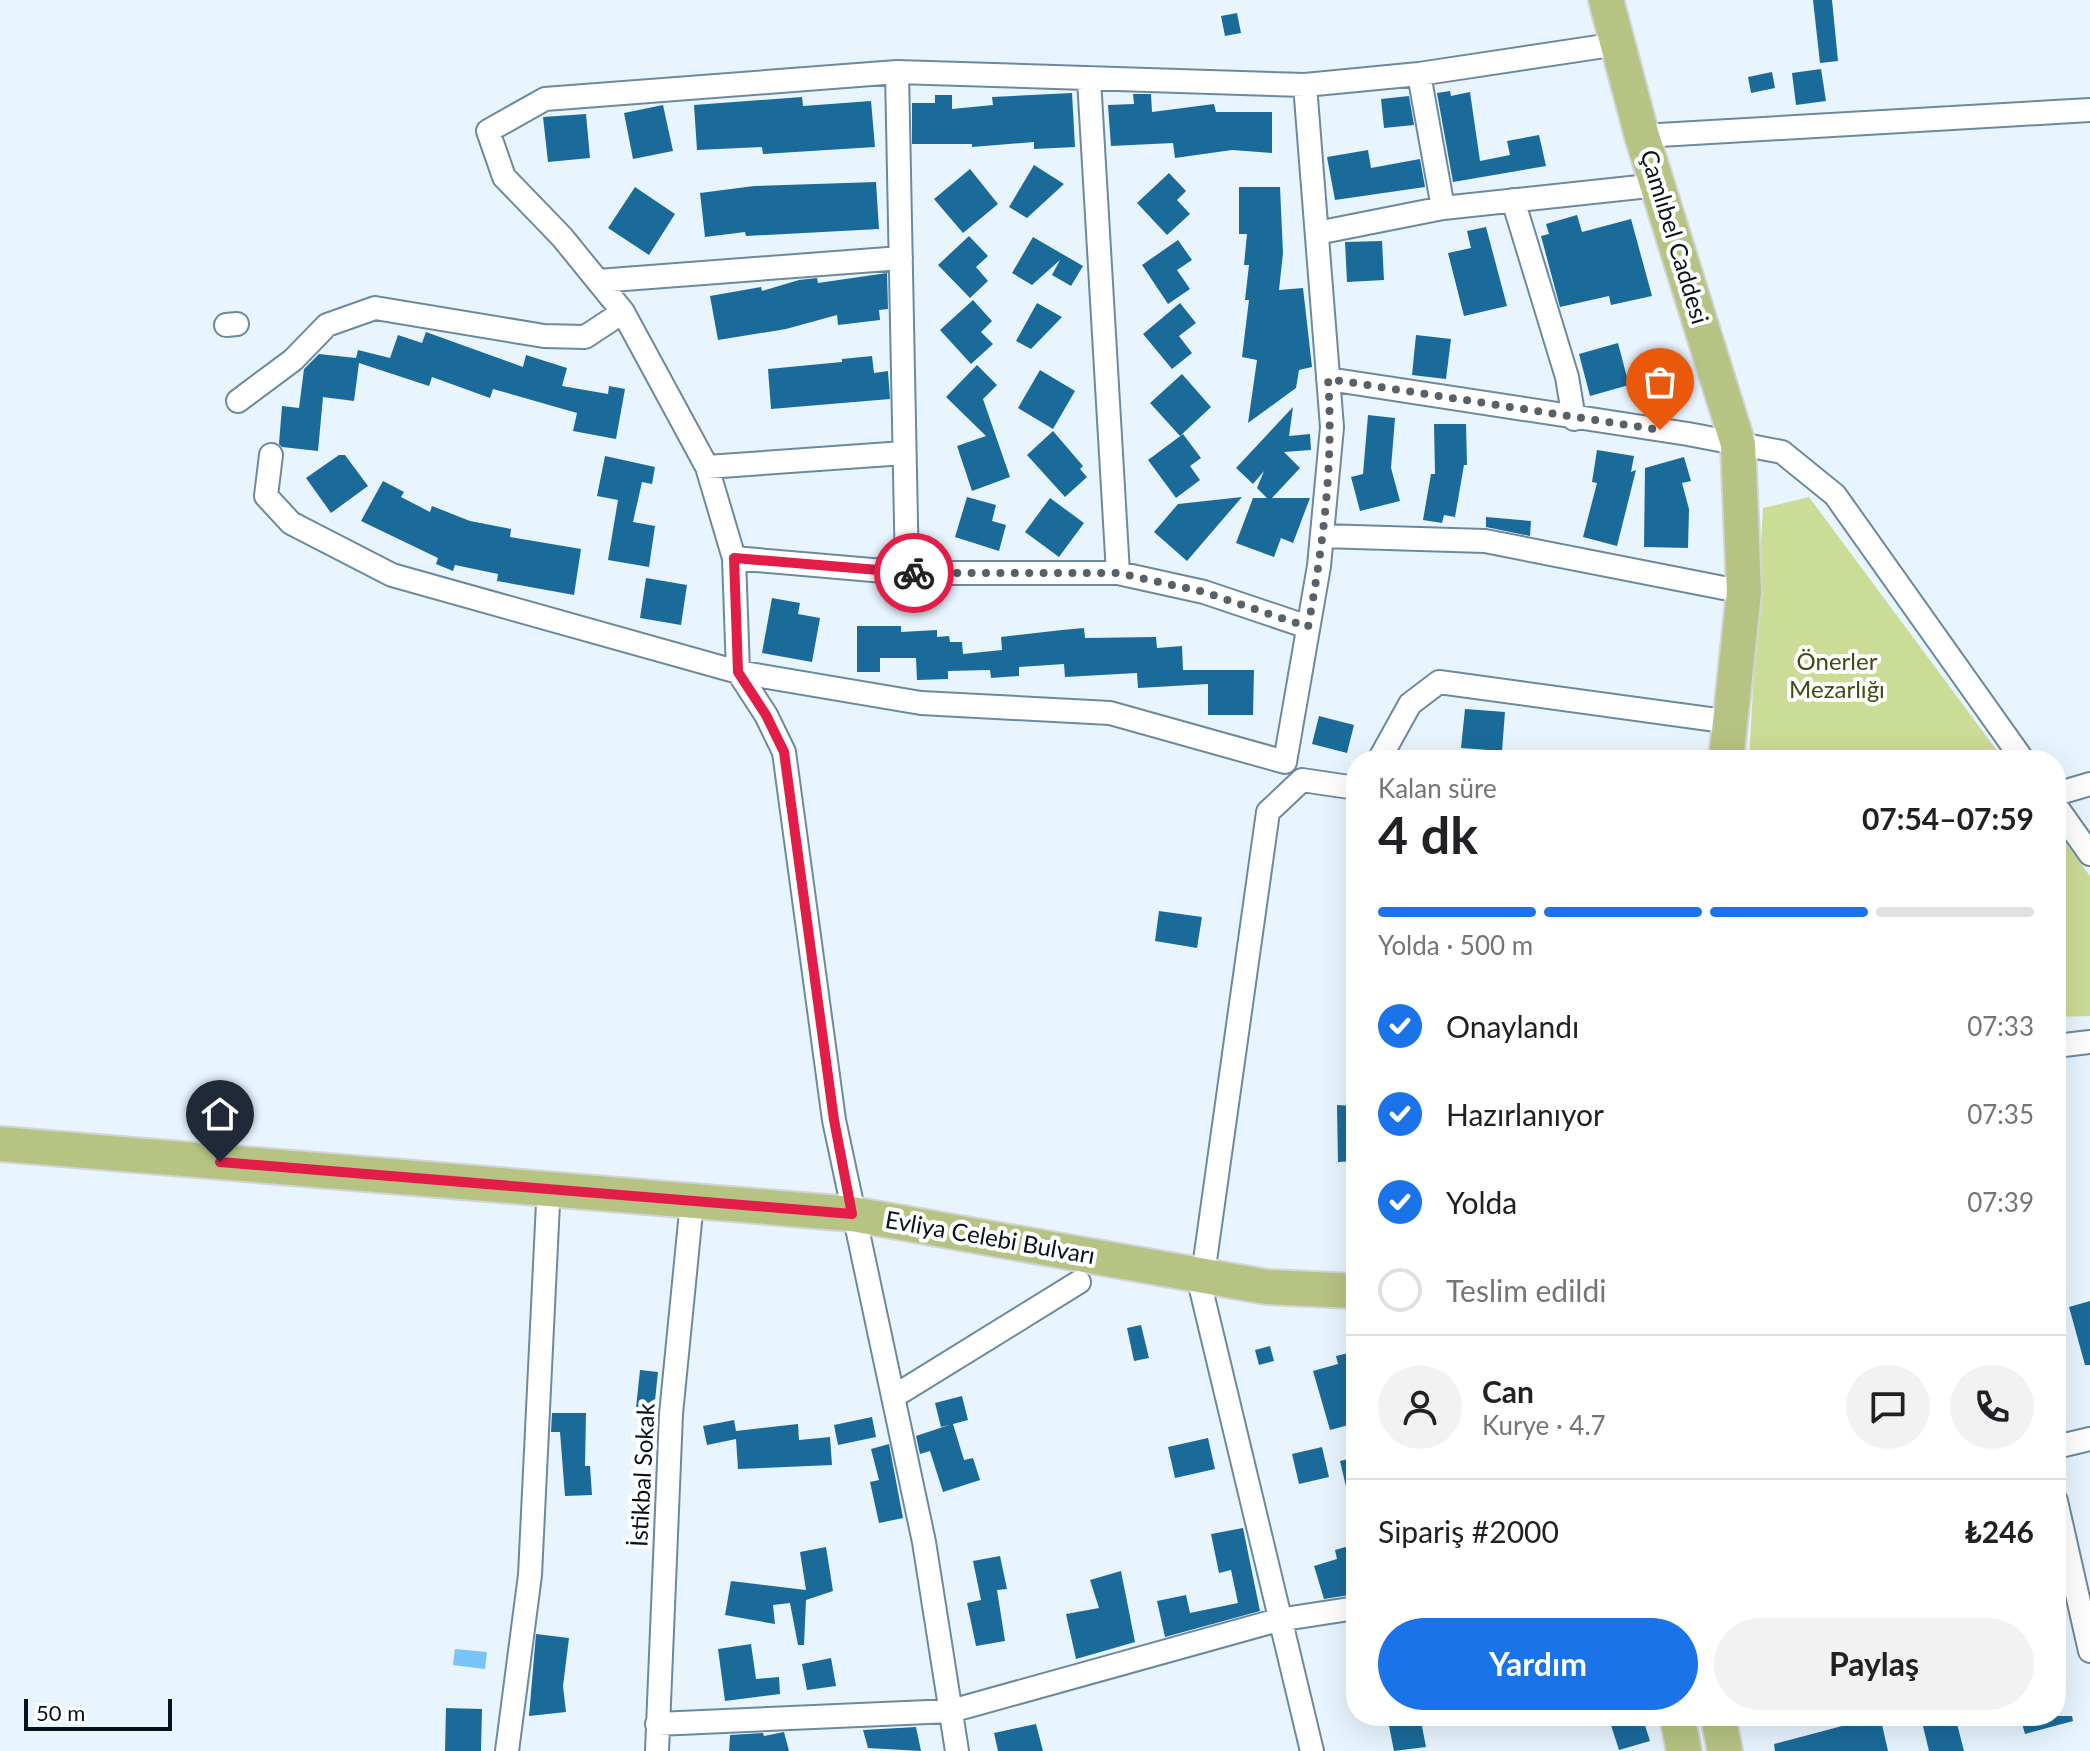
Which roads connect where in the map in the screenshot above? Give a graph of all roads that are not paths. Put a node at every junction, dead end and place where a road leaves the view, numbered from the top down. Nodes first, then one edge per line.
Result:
1 (1606, 0) edge
2 (1618, 44) junction
3 (897, 72) junction
4 (1419, 74) junction
5 (1089, 79) junction
6 (1305, 85) junction
7 (2090, 110) edge
8 (1642, 136) junction
9 (1658, 185) junction
10 (1513, 200) junction
11 (1443, 208) junction
12 (1317, 233) junction
13 (901, 258) junction
14 (598, 281) junction
15 (623, 312) junction
16 (1328, 379) junction
17 (238, 401) dead end
18 (1574, 419) junction
19 (1738, 444) junction
20 (904, 453) junction
21 (271, 455) dead end
22 (707, 467) junction
23 (1322, 536) junction
24 (734, 558) junction
25 (907, 573) junction
26 (1118, 573) junction
27 (1744, 592) junction
28 (1308, 627) junction
29 (738, 672) junction
30 (1731, 722) junction
31 (1385, 750) edge
32 (1727, 750) edge
33 (2016, 750) edge
34 (2090, 784) edge
35 (1346, 787) edge
36 (2066, 791) edge
37 (2066, 820) edge
38 (2090, 854) edge
39 (2090, 1042) edge
40 (2066, 1045) edge
41 (0, 1144) edge
42 (692, 1202) junction
43 (548, 1203) dead end
44 (852, 1214) junction
45 (1203, 1276) junction
46 (1079, 1282) dead end
47 (1346, 1291) edge
48 (893, 1397) junction
49 (2090, 1439) edge
50 (2066, 1445) edge
51 (2066, 1545) edge
52 (1346, 1610) edge
53 (1278, 1620) junction
54 (2090, 1651) edge
55 (951, 1711) junction
56 (657, 1724) junction
57 (1679, 1726) edge
58 (1720, 1726) edge
59 (507, 1751) edge
60 (657, 1751) edge
61 (957, 1751) edge
62 (1312, 1751) edge
63 (1684, 1751) edge
64 (1725, 1751) edge

1 - 2 main road, Çamlıbel Caddesi
2 - 4 street
2 - 8 main road, Çamlıbel Caddesi
3 - 5 street
3 - 13 street
3 - 14 street
4 - 6 street
4 - 11 street
5 - 6 street
5 - 26 street
6 - 12 street
7 - 8 street
8 - 9 main road, Çamlıbel Caddesi
9 - 10 street
9 - 19 main road, Çamlıbel Caddesi
10 - 11 street
10 - 18 street
11 - 12 street
12 - 16 street
13 - 14 street
13 - 20 street
14 - 15 street
15 - 17 street
15 - 22 street
16 - 18 street
16 - 23 street
18 - 19 street
19 - 27 main road, Çamlıbel Caddesi
19 - 33 street
20 - 22 street
20 - 25 street
21 - 29 street
22 - 24 street
23 - 27 street
23 - 28 street
24 - 25 street
24 - 29 street
25 - 26 street
26 - 28 street
27 - 30 main road, Çamlıbel Caddesi
28 - 29 street
29 - 44 street
30 - 31 street
30 - 32 main road, Çamlıbel Caddesi
34 - 36 street
35 - 45 street
37 - 38 street
39 - 40 street
41 - 42 main road, Evliya Celebi Bulvarı
42 - 44 main road, Evliya Celebi Bulvarı
42 - 56 street, İstikbal Sokak
43 - 59 street
44 - 45 main road, Evliya Celebi Bulvarı
44 - 48 street
45 - 47 main road, Evliya Celebi Bulvarı
45 - 53 street
46 - 48 street
48 - 55 street
49 - 50 street
51 - 54 street
52 - 53 street
53 - 55 street
53 - 62 street
55 - 56 street
55 - 61 street
56 - 60 street, İstikbal Sokak
57 - 63 main road
58 - 64 main road

